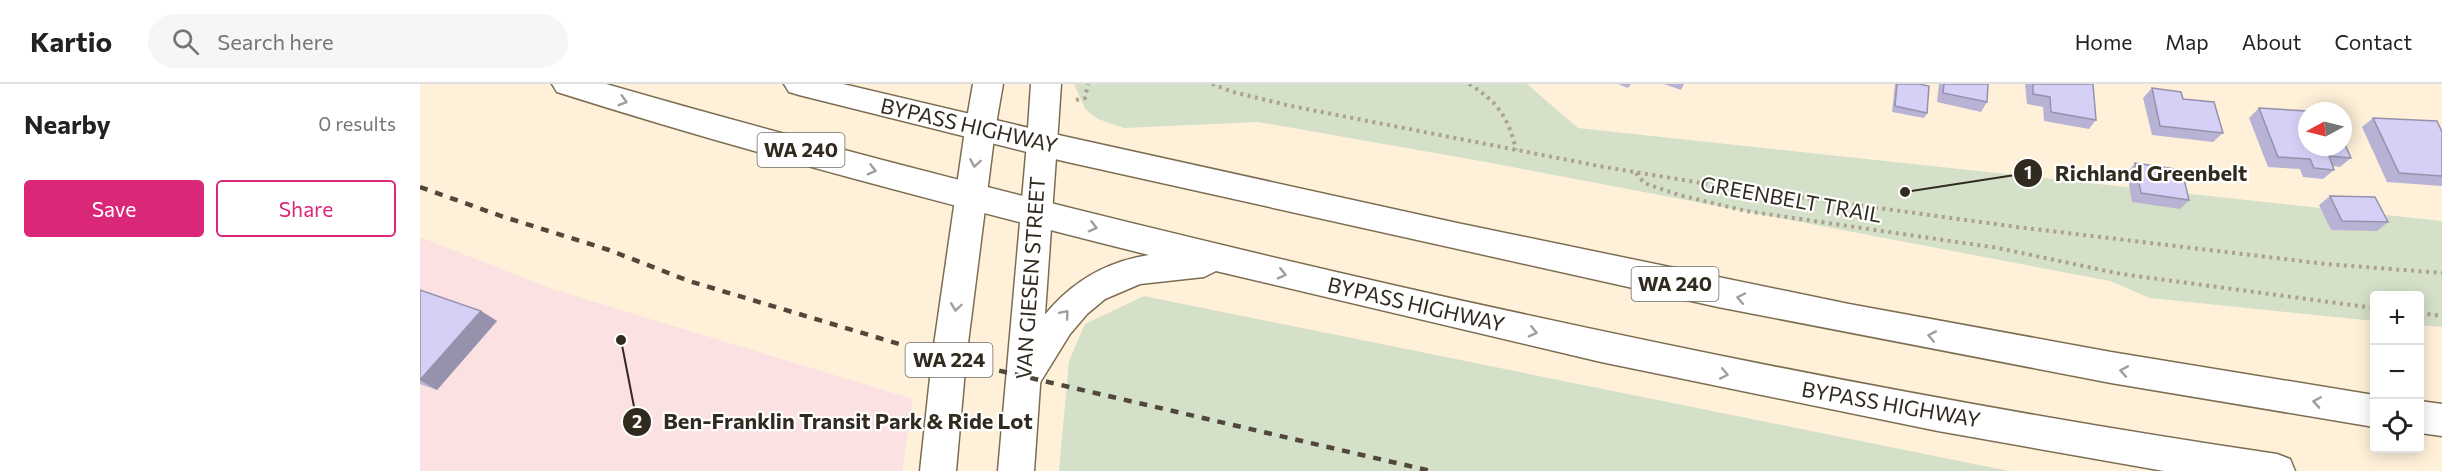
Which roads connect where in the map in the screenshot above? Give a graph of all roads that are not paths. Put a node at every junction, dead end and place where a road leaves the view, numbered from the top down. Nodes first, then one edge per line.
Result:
1 (567, 84) edge
2 (800, 84) edge
3 (899, 84) edge
4 (988, 84) edge
5 (1046, 84) edge
6 (833, 93) junction
7 (980, 130) junction
8 (1042, 143) junction
9 (970, 196) junction
10 (1036, 213) junction
11 (1234, 262) junction
12 (1024, 378) junction
13 (2370, 410) edge
14 (2424, 418) edge
15 (2442, 420) edge
16 (938, 471) edge
17 (1016, 471) edge
18 (2277, 471) edge

1 -> 9 main road, BYPASS HIGHWAY / WA 240
2 - 6 main road, BYPASS HIGHWAY / WA 240
3 - 6 main road
4 - 7 main road
5 - 8 main road, VAN GIESEN STREET
6 - 7 main road, BYPASS HIGHWAY / WA 240
7 - 8 main road, BYPASS HIGHWAY / WA 240
7 -> 9 main road, WA 224
8 - 10 main road, VAN GIESEN STREET
13 -> 8 main road, BYPASS HIGHWAY / WA 240
9 - 10 main road, BYPASS HIGHWAY / WA 240
9 -> 16 main road, WA 224
10 -> 11 main road, BYPASS HIGHWAY / WA 240
10 - 12 main road, VAN GIESEN STREET
12 -> 11 main road
11 -> 18 main road, BYPASS HIGHWAY / WA 240
12 - 17 main road, VAN GIESEN STREET
14 - 15 main road

